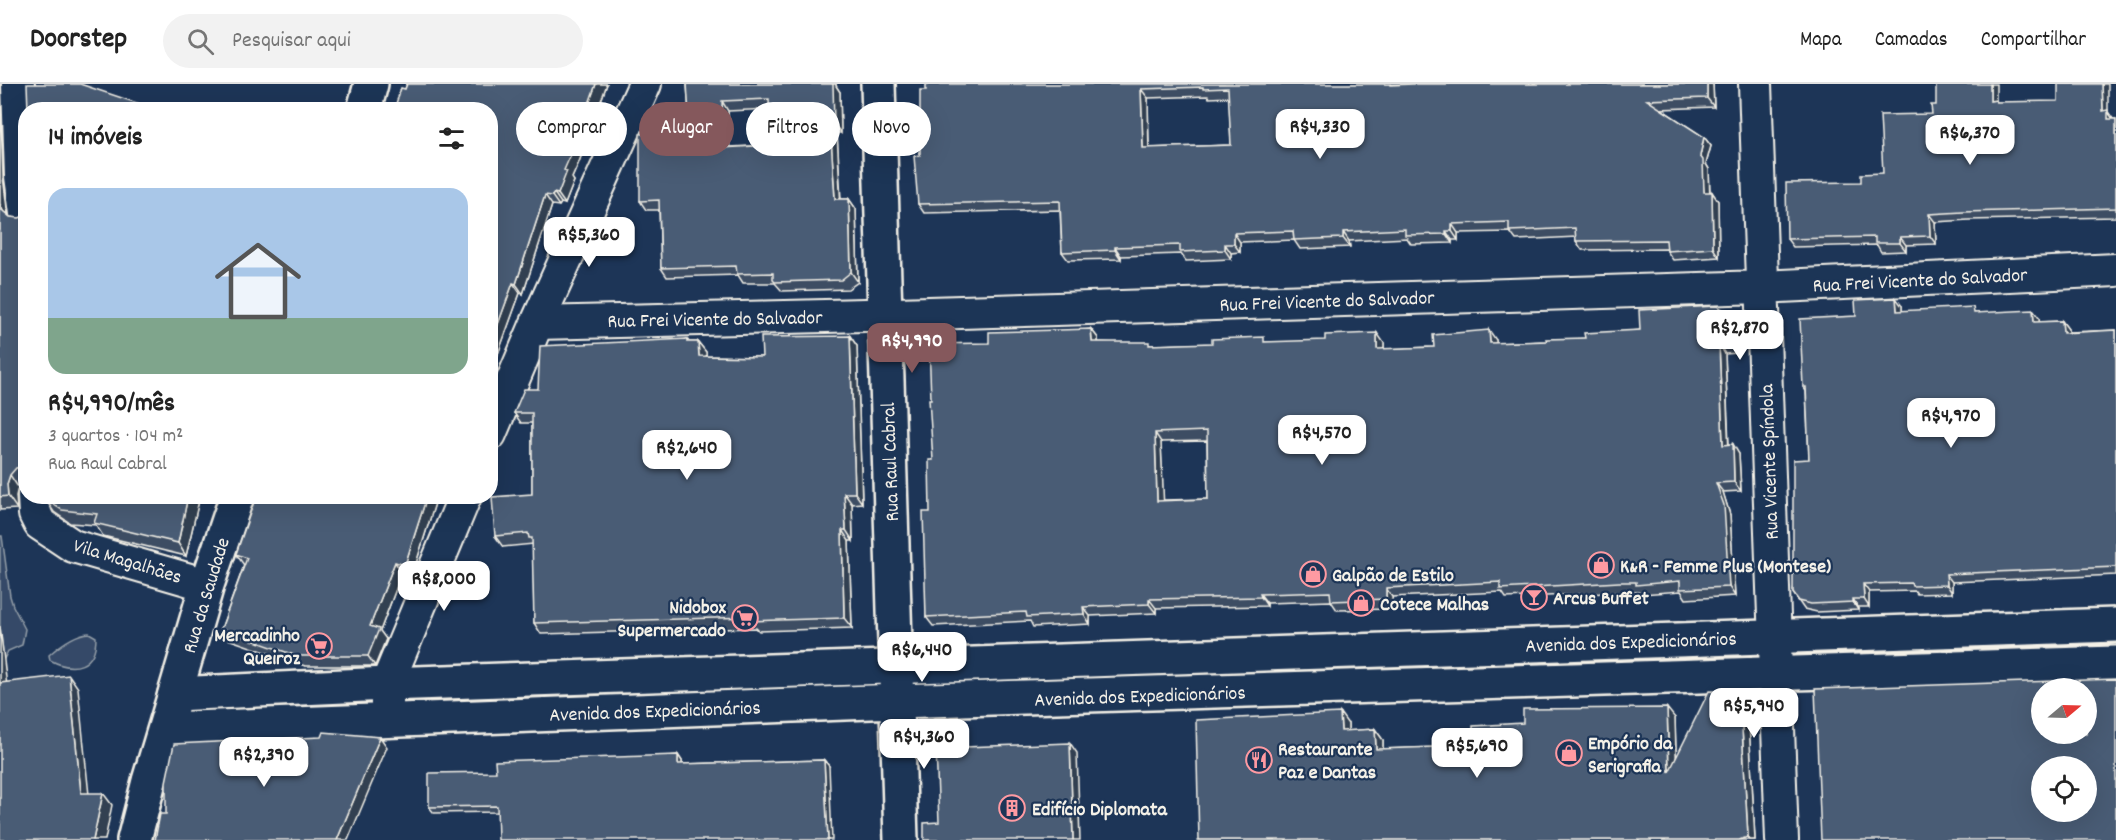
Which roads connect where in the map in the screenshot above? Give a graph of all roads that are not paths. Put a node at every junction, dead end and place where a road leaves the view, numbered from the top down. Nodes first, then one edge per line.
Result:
1 (18, 84) edge
2 (371, 84) edge
3 (645, 84) edge
4 (878, 84) edge
5 (1755, 84) edge
6 (19, 102) edge
7 (366, 102) edge
8 (2116, 270) edge
9 (1762, 287) junction
10 (884, 314) junction
11 (537, 323) junction
12 (498, 415) edge
13 (34, 504) edge
14 (234, 504) edge
15 (462, 504) edge
16 (207, 585) junction
17 (2116, 626) edge
18 (1774, 636) junction
19 (2116, 663) edge
20 (896, 666) junction
21 (1776, 675) junction
22 (387, 684) junction
23 (175, 694) junction
24 (897, 702) junction
25 (387, 719) junction
26 (165, 729) junction
27 (134, 840) edge
28 (901, 840) edge
29 (1782, 840) edge

1 - 6 street
2 - 7 main road
3 - 11 street
4 - 10 main road, Rua Raul Cabral
5 - 9 street, Rua Vicente Spíndola
8 - 9 street, Rua Frei Vicente do Salvador
9 - 10 street, Rua Frei Vicente do Salvador
9 - 18 street, Rua Vicente Spíndola
10 - 11 street, Rua Frei Vicente do Salvador
10 - 20 main road, Rua Raul Cabral
11 - 12 street
13 - 16 street, Vila Magalhães
14 - 16 main road, Rua da Saudade
15 - 22 street
16 - 23 main road, Rua da Saudade
17 - 18 main road, Avenida dos Expedicionários
18 - 20 main road, Avenida dos Expedicionários
18 - 21 street, Rua Vicente Spíndola
19 - 21 main road, Avenida dos Expedicionários
20 - 22 main road, Avenida dos Expedicionários
20 - 24 main road, Rua Raul Cabral
21 - 24 main road, Avenida dos Expedicionários
21 - 29 street, Rua Vicente Spíndola
22 - 23 main road, Avenida dos Expedicionários
22 - 25 street
23 - 26 main road, Rua da Saudade
24 - 25 main road, Avenida dos Expedicionários
24 - 28 main road, Rua Raul Cabral
25 - 26 main road, Avenida dos Expedicionários
26 - 27 main road, Rua da Saudade

